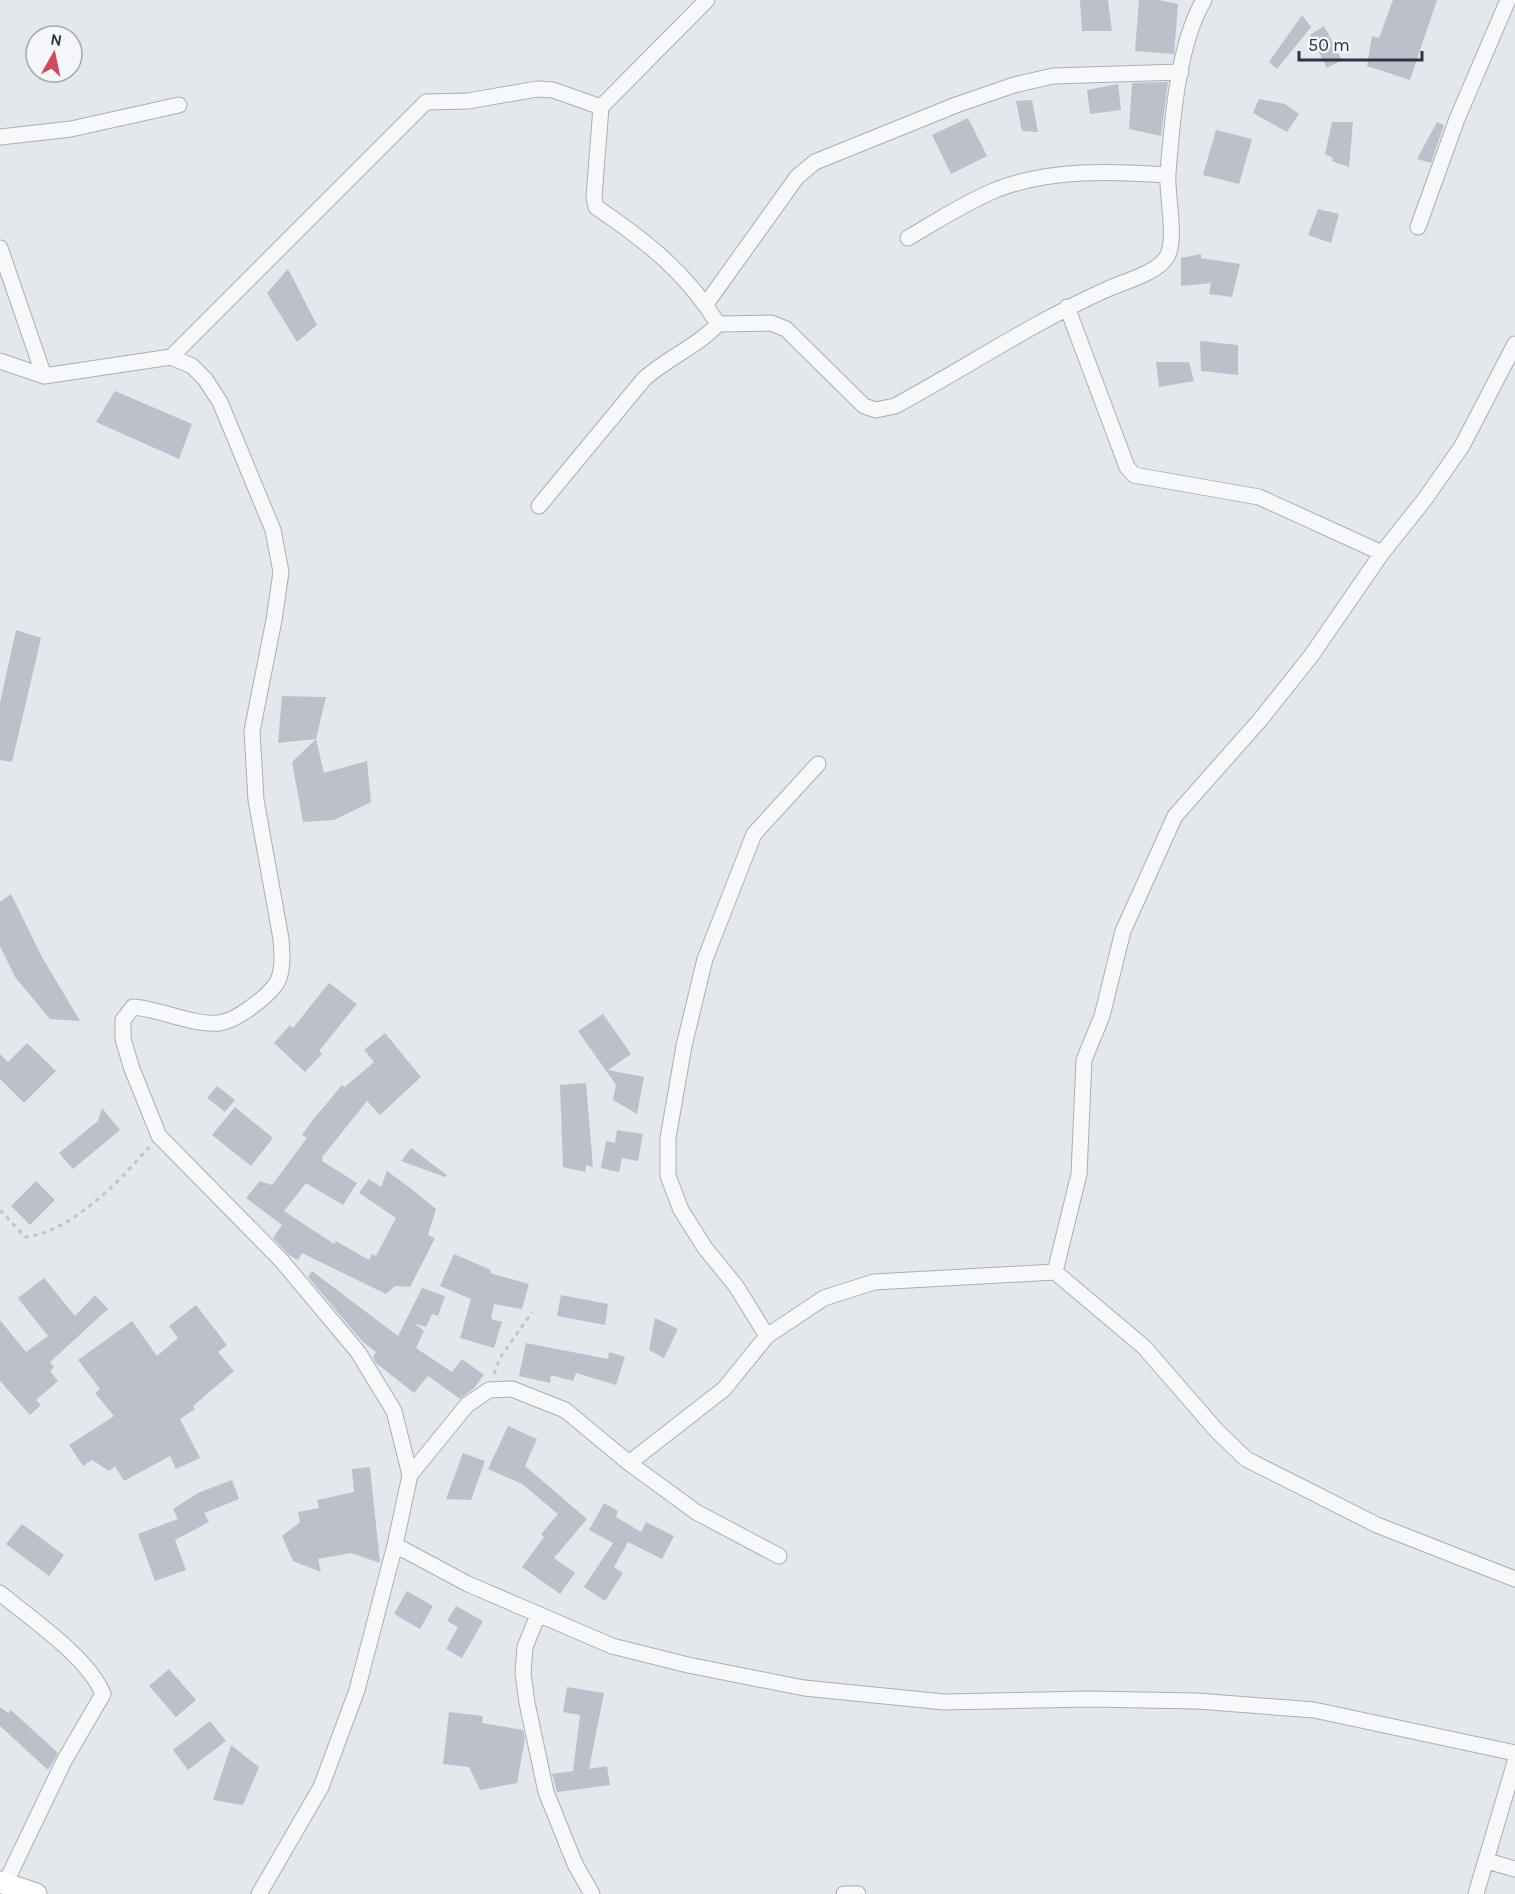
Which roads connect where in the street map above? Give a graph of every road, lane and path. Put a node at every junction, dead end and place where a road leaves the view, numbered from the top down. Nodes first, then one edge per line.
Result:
1 (707, 0) edge
2 (1204, 0) edge
3 (1508, 0) edge
4 (1181, 72) junction
5 (180, 105) dead end
6 (601, 107) junction
7 (0, 137) edge
8 (1168, 174) junction
9 (1418, 227) dead end
10 (908, 238) dead end
11 (0, 248) edge
12 (706, 304) junction
13 (1067, 307) junction
14 (718, 324) junction
15 (1515, 344) edge
16 (171, 357) junction
17 (0, 361) edge
18 (44, 376) junction
19 (539, 506) dead end
20 (1382, 553) junction
21 (818, 764) dead end
22 (159, 1136) junction
23 (0, 1210) edge
24 (1055, 1272) junction
25 (532, 1312) dead end
26 (767, 1336) junction
27 (489, 1390) junction
28 (629, 1463) junction
29 (410, 1475) junction
30 (395, 1545) junction
31 (779, 1556) dead end
32 (1515, 1579) edge
33 (0, 1593) edge
34 (538, 1615) junction
35 (1515, 1753) edge
36 (1515, 1762) edge
37 (1487, 1861) junction
38 (1515, 1869) edge
39 (2, 1883) edge
40 (36, 1894) edge
41 (259, 1894) edge
42 (592, 1894) edge
43 (844, 1894) edge
44 (858, 1894) edge
45 (1476, 1894) edge

1 - 6 street
2 - 4 street
3 - 9 street
4 - 8 street
4 - 12 street
5 - 7 street
6 - 12 street
6 - 16 street
8 - 10 street
8 - 13 street
11 - 18 street
12 - 14 street
13 - 14 street
13 - 20 street
14 - 19 street
15 - 20 street
16 - 18 street
16 - 22 street
17 - 18 street
20 - 24 street
21 - 26 street
22 - 23 path
22 - 29 street
24 - 26 street
24 - 32 street
25 - 27 path
26 - 28 street
27 - 28 street
27 - 29 street
28 - 31 street
29 - 30 street
30 - 34 street
30 - 41 street
33 - 39 street
34 - 35 street
34 - 42 street
36 - 37 street
37 - 38 street
37 - 45 street
39 - 40 main road
43 - 44 street

